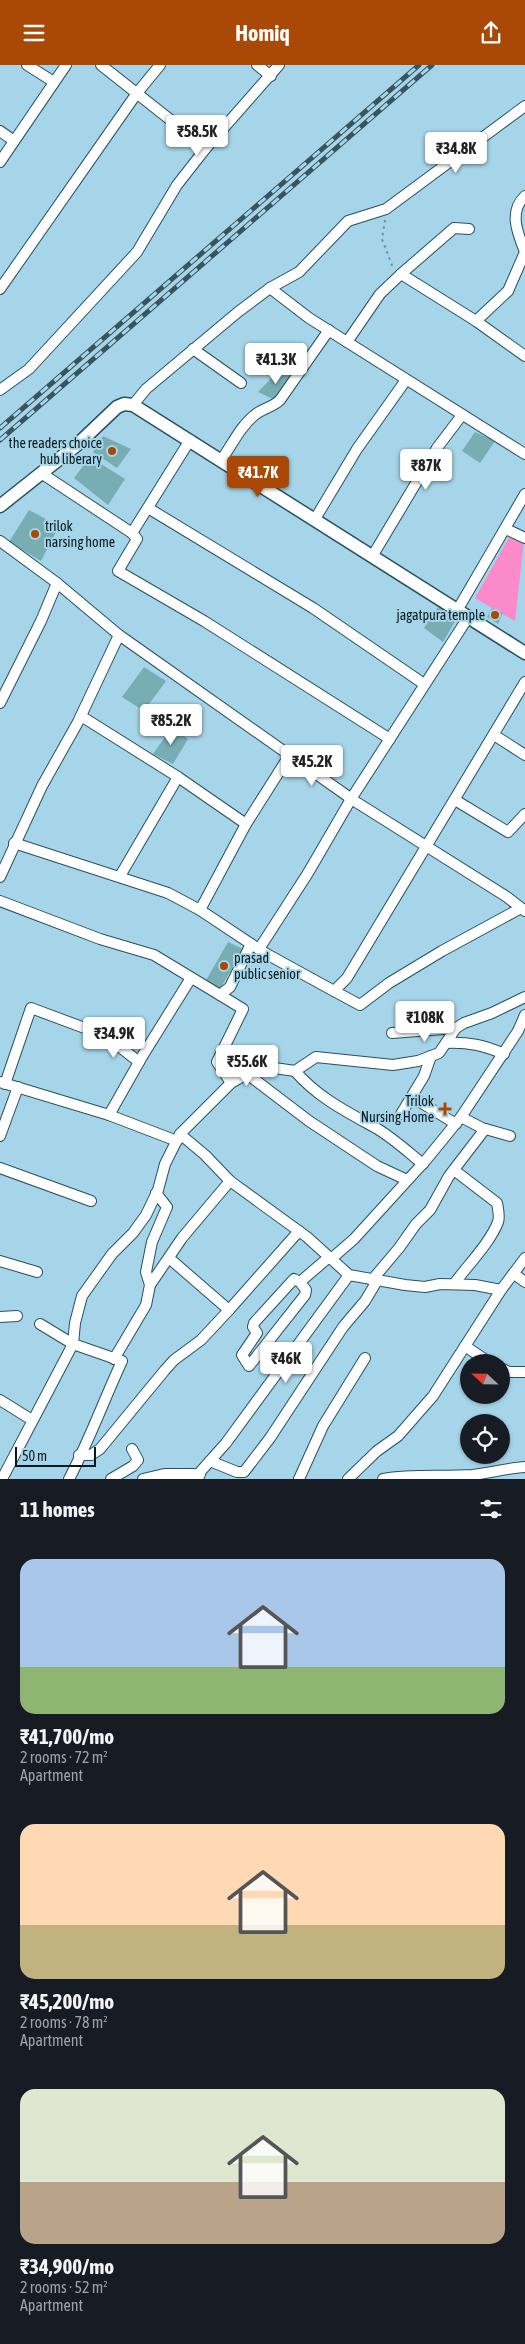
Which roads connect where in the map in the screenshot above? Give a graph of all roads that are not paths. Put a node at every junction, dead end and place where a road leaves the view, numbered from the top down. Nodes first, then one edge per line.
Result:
1 (27, 65) edge
2 (66, 65) edge
3 (101, 65) edge
4 (160, 65) edge
5 (257, 65) edge
6 (279, 65) edge
7 (271, 76) junction
8 (54, 82) junction
9 (137, 93) junction
10 (525, 106) edge
11 (0, 131) edge
12 (14, 141) junction
13 (206, 148) junction
14 (0, 162) edge
15 (525, 196) edge
16 (469, 229) dead end
17 (400, 274) junction
18 (270, 288) junction
19 (0, 289) edge
20 (476, 321) junction
21 (329, 330) junction
22 (347, 342) junction
23 (193, 349) junction
24 (525, 356) edge
25 (406, 380) junction
26 (241, 383) dead end
27 (0, 390) edge
28 (133, 405) junction
29 (462, 415) junction
30 (190, 440) junction
31 (525, 454) edge
32 (222, 459) junction
33 (41, 473) junction
34 (525, 494) edge
35 (0, 506) edge
36 (148, 508) junction
37 (315, 519) junction
38 (506, 529) junction
39 (132, 533) junction
40 (525, 538) edge
41 (0, 541) edge
42 (372, 555) junction
43 (57, 583) junction
44 (463, 612) junction
45 (119, 635) junction
46 (525, 653) edge
47 (525, 682) edge
48 (424, 684) junction
49 (0, 703) edge
50 (81, 716) junction
51 (494, 735) junction
52 (390, 739) junction
53 (525, 755) edge
54 (290, 756) junction
55 (178, 777) junction
56 (351, 799) junction
57 (455, 800) junction
58 (525, 813) edge
59 (246, 825) junction
60 (14, 843) junction
61 (428, 847) junction
62 (120, 876) junction
63 (0, 877) edge
64 (0, 901) edge
65 (200, 910) junction
66 (523, 910) edge
67 (255, 947) junction
68 (191, 978) junction
69 (334, 991) junction
70 (220, 995) junction
71 (525, 997) edge
72 (525, 1015) edge
73 (456, 1028) junction
74 (392, 1033) dead end
75 (446, 1043) junction
76 (504, 1054) junction
77 (431, 1056) junction
78 (139, 1062) junction
79 (295, 1071) junction
80 (246, 1073) junction
81 (3, 1083) edge
82 (231, 1083) junction
83 (18, 1087) junction
84 (412, 1097) junction
85 (401, 1114) dead end
86 (108, 1115) junction
87 (459, 1120) junction
88 (485, 1129) junction
89 (0, 1136) edge
90 (510, 1136) dead end
91 (178, 1137) junction
92 (423, 1164) junction
93 (0, 1168) edge
94 (454, 1170) junction
95 (407, 1180) junction
96 (230, 1181) junction
97 (156, 1193) junction
98 (91, 1201) dead end
99 (299, 1231) junction
100 (169, 1258) junction
101 (330, 1258) junction
102 (525, 1258) edge
103 (0, 1261) edge
104 (37, 1272) dead end
105 (514, 1274) junction
106 (349, 1275) junction
107 (300, 1281) junction
108 (375, 1281) junction
109 (525, 1282) edge
110 (454, 1284) junction
111 (150, 1285) junction
112 (500, 1290) junction
113 (229, 1310) junction
114 (16, 1316) dead end
115 (0, 1317) edge
116 (40, 1324) dead end
117 (73, 1344) junction
118 (465, 1346) junction
119 (477, 1354) edge
120 (366, 1358) dead end
121 (114, 1359) junction
122 (510, 1371) edge
123 (525, 1372) edge
124 (0, 1400) edge
125 (32, 1420) junction
126 (132, 1449) dead end
127 (79, 1455) junction
128 (210, 1461) junction
129 (525, 1467) edge
130 (199, 1476) edge
131 (2, 1479) edge
132 (69, 1479) edge
133 (112, 1479) edge
134 (143, 1479) edge
135 (299, 1479) edge
136 (348, 1479) edge
137 (383, 1479) edge

1 - 8 street
2 - 8 street
3 - 9 street
4 - 9 street
5 - 7 street
6 - 7 street
7 - 13 street
8 - 12 street
9 - 13 street
9 - 19 street
10 - 18 street
11 - 12 street
12 - 14 street
13 - 27 street
15 - 20 street
16 - 17 street
17 - 20 street
17 - 22 street
18 - 21 street
18 - 23 street
20 - 24 street
21 - 22 street
21 - 32 street
22 - 25 street
23 - 26 street
23 - 28 street
25 - 29 street
25 - 37 street
28 - 30 street
28 - 33 street
29 - 31 street
29 - 42 street
30 - 32 street
30 - 36 street
32 - 37 street
33 - 35 street
33 - 39 street
34 - 38 street
36 - 39 street
36 - 48 street
37 - 42 street
38 - 40 street
38 - 44 street
39 - 52 street
41 - 43 street
42 - 44 street
43 - 45 street
43 - 49 street
44 - 46 street
44 - 48 street
45 - 50 street
45 - 54 street
47 - 51 street
48 - 52 street
50 - 55 street
50 - 60 street
51 - 53 street
51 - 57 street
52 - 56 street
54 - 56 street
54 - 59 street
55 - 59 street
55 - 62 street
56 - 61 street
56 - 67 street
57 - 58 street
57 - 61 street
59 - 65 street
60 - 62 street
60 - 63 street
61 - 66 street
61 - 69 street
62 - 65 street
64 - 68 street
65 - 67 street
66 - 69 street
67 - 69 street
67 - 70 street
68 - 70 street
68 - 78 street
70 - 82 street
71 - 73 street
72 - 76 street
73 - 74 street
73 - 75 street
75 - 76 street
75 - 77 street
76 - 87 street
77 - 79 street
77 - 84 street
78 - 81 street
78 - 86 street
79 - 80 street
79 - 92 street
80 - 82 street
80 - 95 street
81 - 83 street
82 - 91 street
83 - 86 street
83 - 89 street
84 - 85 street
84 - 87 street
86 - 91 street
87 - 88 street
87 - 92 street
88 - 90 street
88 - 94 street
91 - 96 street
91 - 97 street
92 - 95 street
93 - 98 street
94 - 108 street
94 - 110 street
95 - 101 street
96 - 99 street
96 - 100 street
97 - 111 street
97 - 117 street
99 - 101 street
99 - 113 street
100 - 111 street
100 - 113 street
101 - 106 street
101 - 107 street
102 - 105 street
103 - 104 street
105 - 109 street
105 - 112 street
106 - 108 street
106 - 128 street
107 - 107 street
108 - 110 street
108 - 128 street
110 - 112 street
111 - 121 street
112 - 118 street
113 - 127 street
114 - 115 street
116 - 117 street
117 - 121 street
117 - 125 street
118 - 119 street
118 - 136 street
120 - 135 street
121 - 127 street
122 - 123 street
124 - 125 street
125 - 131 street
126 - 133 street
127 - 132 street
128 - 130 street
129 - 137 street
130 - 134 street

